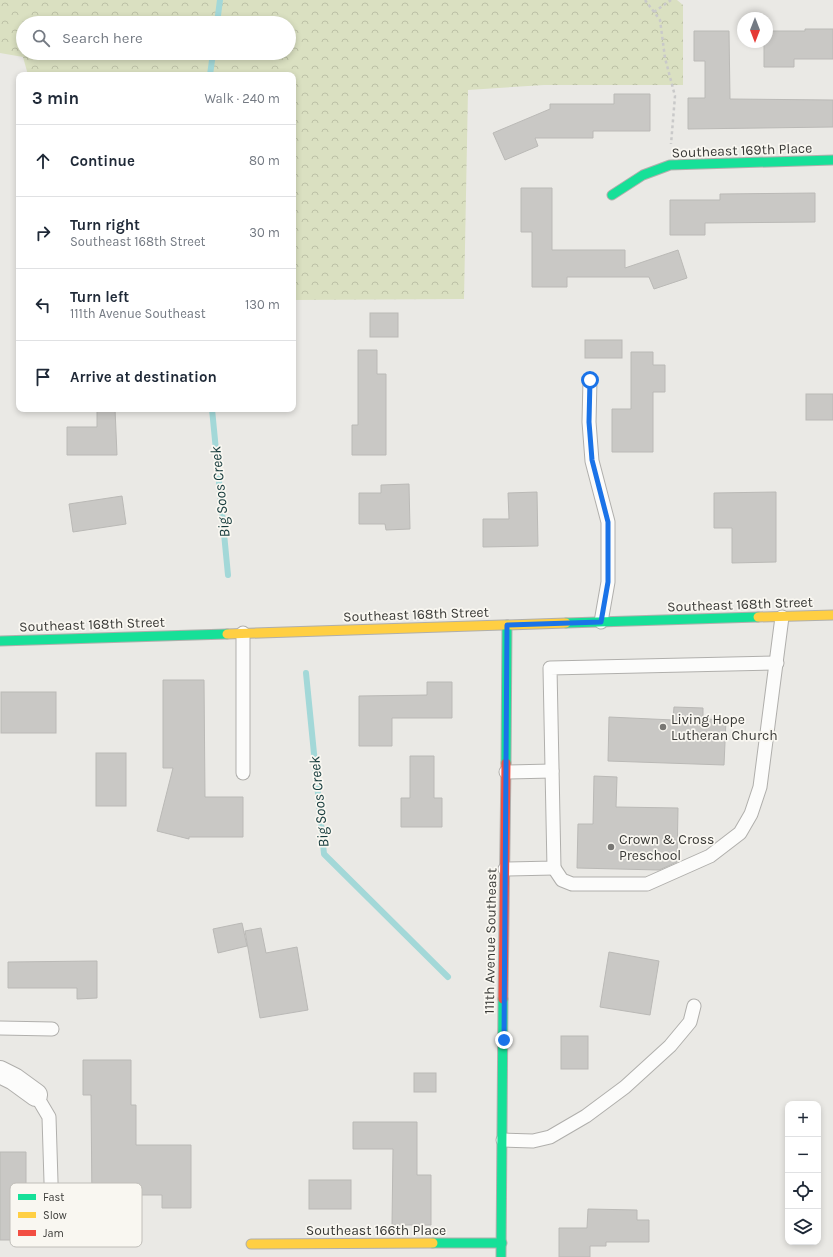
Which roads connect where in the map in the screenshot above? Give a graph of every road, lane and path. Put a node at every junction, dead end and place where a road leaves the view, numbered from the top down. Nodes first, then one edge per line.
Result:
1 (645, 0) edge
2 (671, 0) edge
3 (654, 12) junction
4 (833, 160) edge
5 (670, 165) junction
6 (612, 195) dead end
7 (590, 380) dead end
8 (833, 615) edge
9 (782, 617) junction
10 (601, 622) junction
11 (507, 625) junction
12 (243, 633) junction
13 (0, 641) edge
14 (777, 663) junction
15 (552, 771) junction
16 (506, 772) junction
17 (243, 773) dead end
18 (554, 868) junction
19 (505, 869) junction
20 (694, 1006) dead end
21 (0, 1028) edge
22 (52, 1029) dead end
23 (0, 1072) edge
24 (36, 1095) joint
25 (503, 1140) junction
26 (51, 1183) edge
27 (502, 1243) junction
28 (251, 1244) dead end
29 (502, 1257) edge

1 - 3 path
2 - 3 path
3 - 5 path
4 - 5 street, Southeast 169th Place
5 - 6 street, Southeast 169th Place
7 - 10 lane
8 - 9 street, Southeast 168th Street
9 - 10 street, Southeast 168th Street
9 - 14 lane
10 - 11 street, Southeast 168th Street
11 - 12 street, Southeast 168th Street
11 - 16 street, 111th Avenue Southeast
12 - 13 street, Southeast 168th Street
12 - 17 lane
14 - 15 lane
14 - 18 lane
15 - 16 lane
15 - 18 lane
16 - 19 street, 111th Avenue Southeast
18 - 19 lane
19 - 25 street, 111th Avenue Southeast
20 - 25 lane
21 - 22 lane
23 - 24 street
24 - 26 lane
25 - 27 street, 111th Avenue Southeast
27 - 28 street, Southeast 166th Place
27 - 29 street, 111th Avenue Southeast

